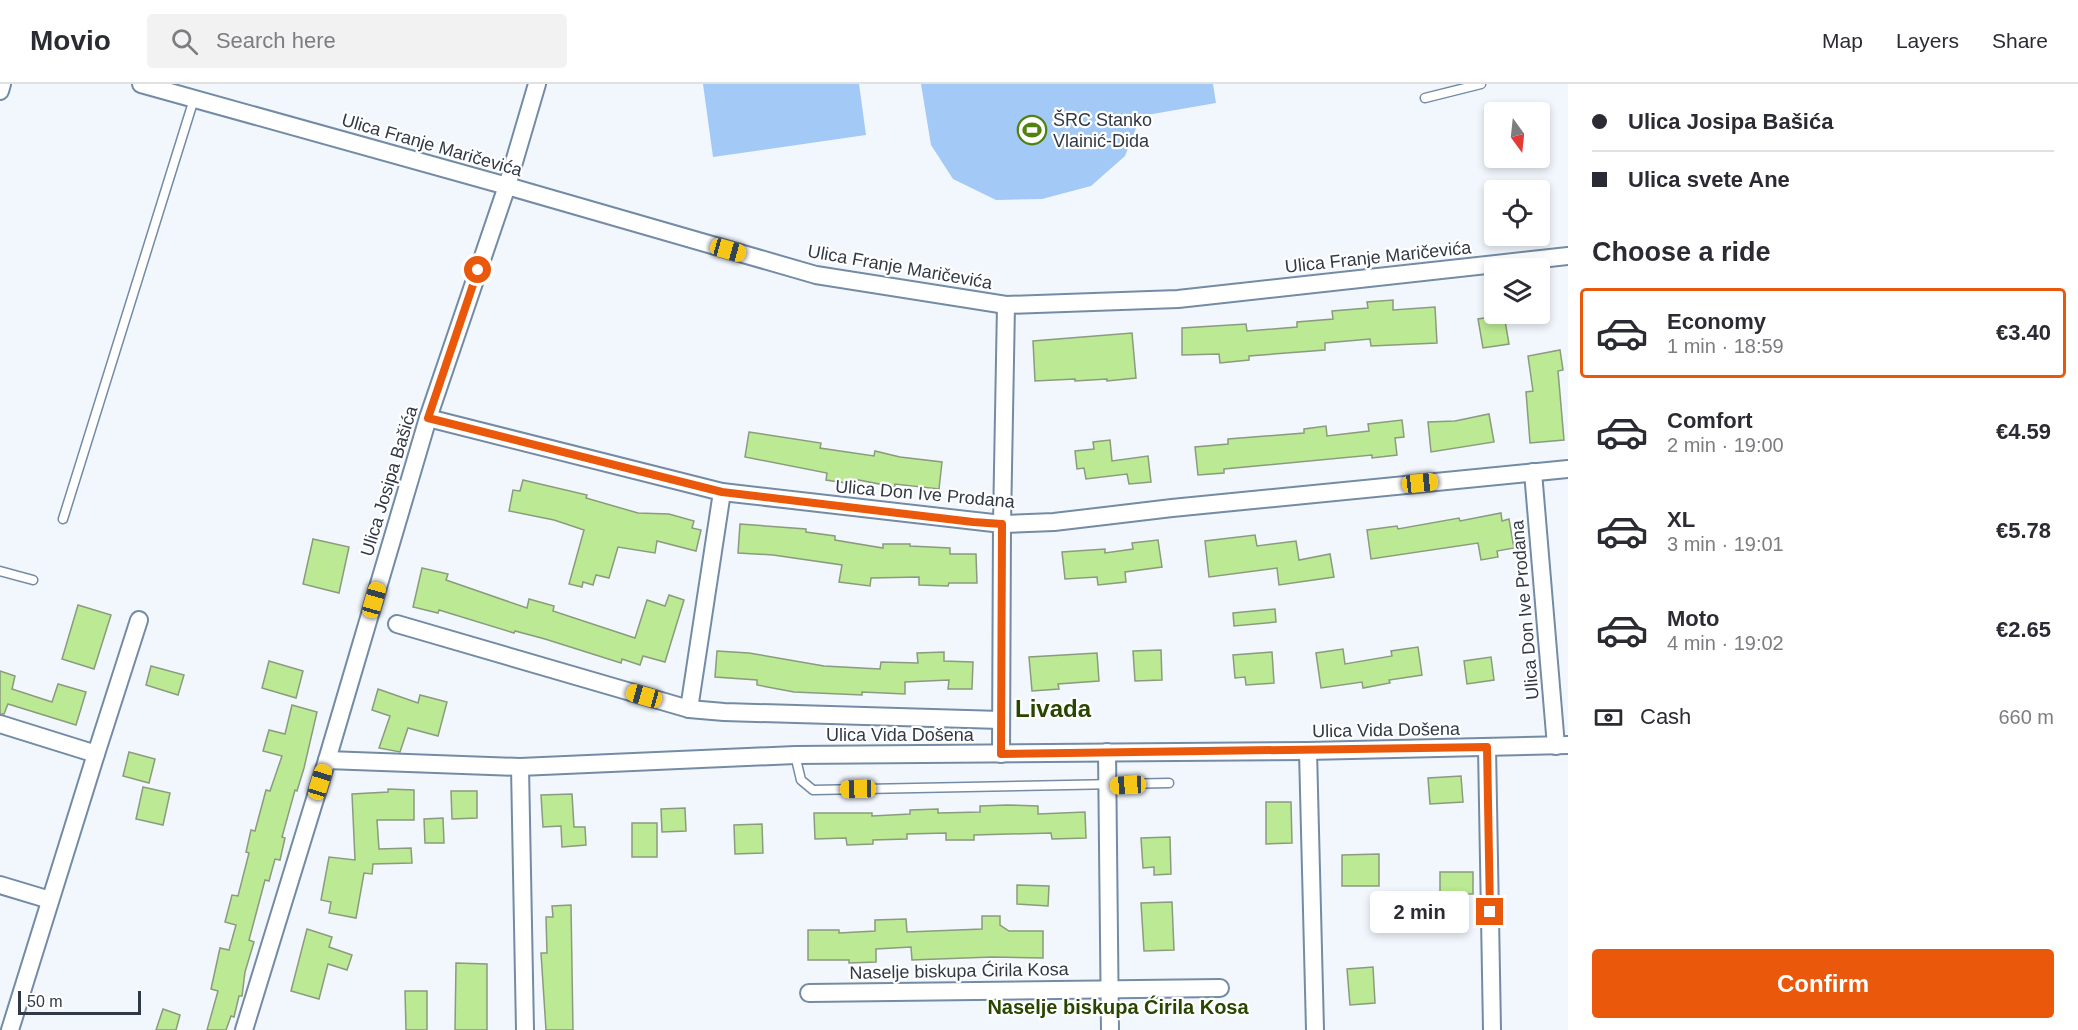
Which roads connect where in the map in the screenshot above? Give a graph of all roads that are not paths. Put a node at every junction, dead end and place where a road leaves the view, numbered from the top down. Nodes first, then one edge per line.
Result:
1 (2, 84) edge
2 (141, 84) edge
3 (537, 84) edge
4 (1481, 84) edge
5 (0, 91) edge
6 (1425, 98) dead end
7 (194, 99) junction
8 (507, 186) junction
9 (1568, 256) edge
10 (1006, 305) junction
11 (428, 418) junction
12 (1568, 469) edge
13 (1533, 472) junction
14 (722, 492) junction
15 (63, 519) dead end
16 (1002, 524) junction
17 (0, 571) edge
18 (33, 580) dead end
19 (139, 620) dead end
20 (397, 624) dead end
21 (688, 709) junction
22 (1001, 720) junction
23 (0, 724) edge
24 (1562, 746) edge
25 (1487, 747) junction
26 (1308, 751) junction
27 (1107, 752) junction
28 (96, 754) junction
29 (1001, 754) junction
30 (795, 756) junction
31 (327, 760) junction
32 (520, 767) junction
33 (1169, 783) dead end
34 (1107, 786) junction
35 (0, 885) edge
36 (50, 900) junction
37 (1110, 988) junction
38 (1220, 988) dead end
39 (808, 993) dead end
40 (10, 1030) edge
41 (244, 1030) edge
42 (525, 1030) edge
43 (1110, 1030) edge
44 (1315, 1030) edge
45 (1492, 1030) edge

1 - 5 street
2 - 7 street, Ulica Franje Maričevića
3 - 8 street, Ulica Josipa Bašića
4 - 6 lane
7 - 8 street, Ulica Franje Maričevića
7 - 15 lane
8 - 10 street, Ulica Franje Maričevića
8 - 11 street, Ulica Josipa Bašića
9 - 10 street, Ulica Franje Maričevića
10 - 16 street
11 - 14 street, Ulica Don Ive Prodana
11 - 31 street, Ulica Josipa Bašića
12 - 13 street, Ulica Don Ive Prodana
13 - 16 street, Ulica Don Ive Prodana
13 - 24 street, Ulica Don Ive Prodana
14 - 16 street, Ulica Don Ive Prodana
14 - 21 street
16 - 22 street
17 - 18 lane
19 - 28 street
20 - 21 street, Ulica Vida Došena
21 - 22 street, Ulica Vida Došena
22 - 29 street
23 - 28 street
24 - 25 street, Ulica Vida Došena
25 - 26 street, Ulica Vida Došena
25 - 45 street
26 - 27 street, Ulica Vida Došena
26 - 44 street
27 - 29 street, Ulica Vida Došena
27 - 34 street
28 - 36 street
29 - 30 street, Ulica Vida Došena
30 - 32 street, Ulica Vida Došena
30 - 34 lane
31 - 32 street, Ulica Vida Došena
31 - 41 street, Ulica Josipa Bašića
32 - 42 street
33 - 34 lane
34 - 37 street
35 - 36 street
36 - 40 street
37 - 38 street, Naselje biskupa Ćirila Kosa
37 - 39 street, Naselje biskupa Ćirila Kosa
37 - 43 street

